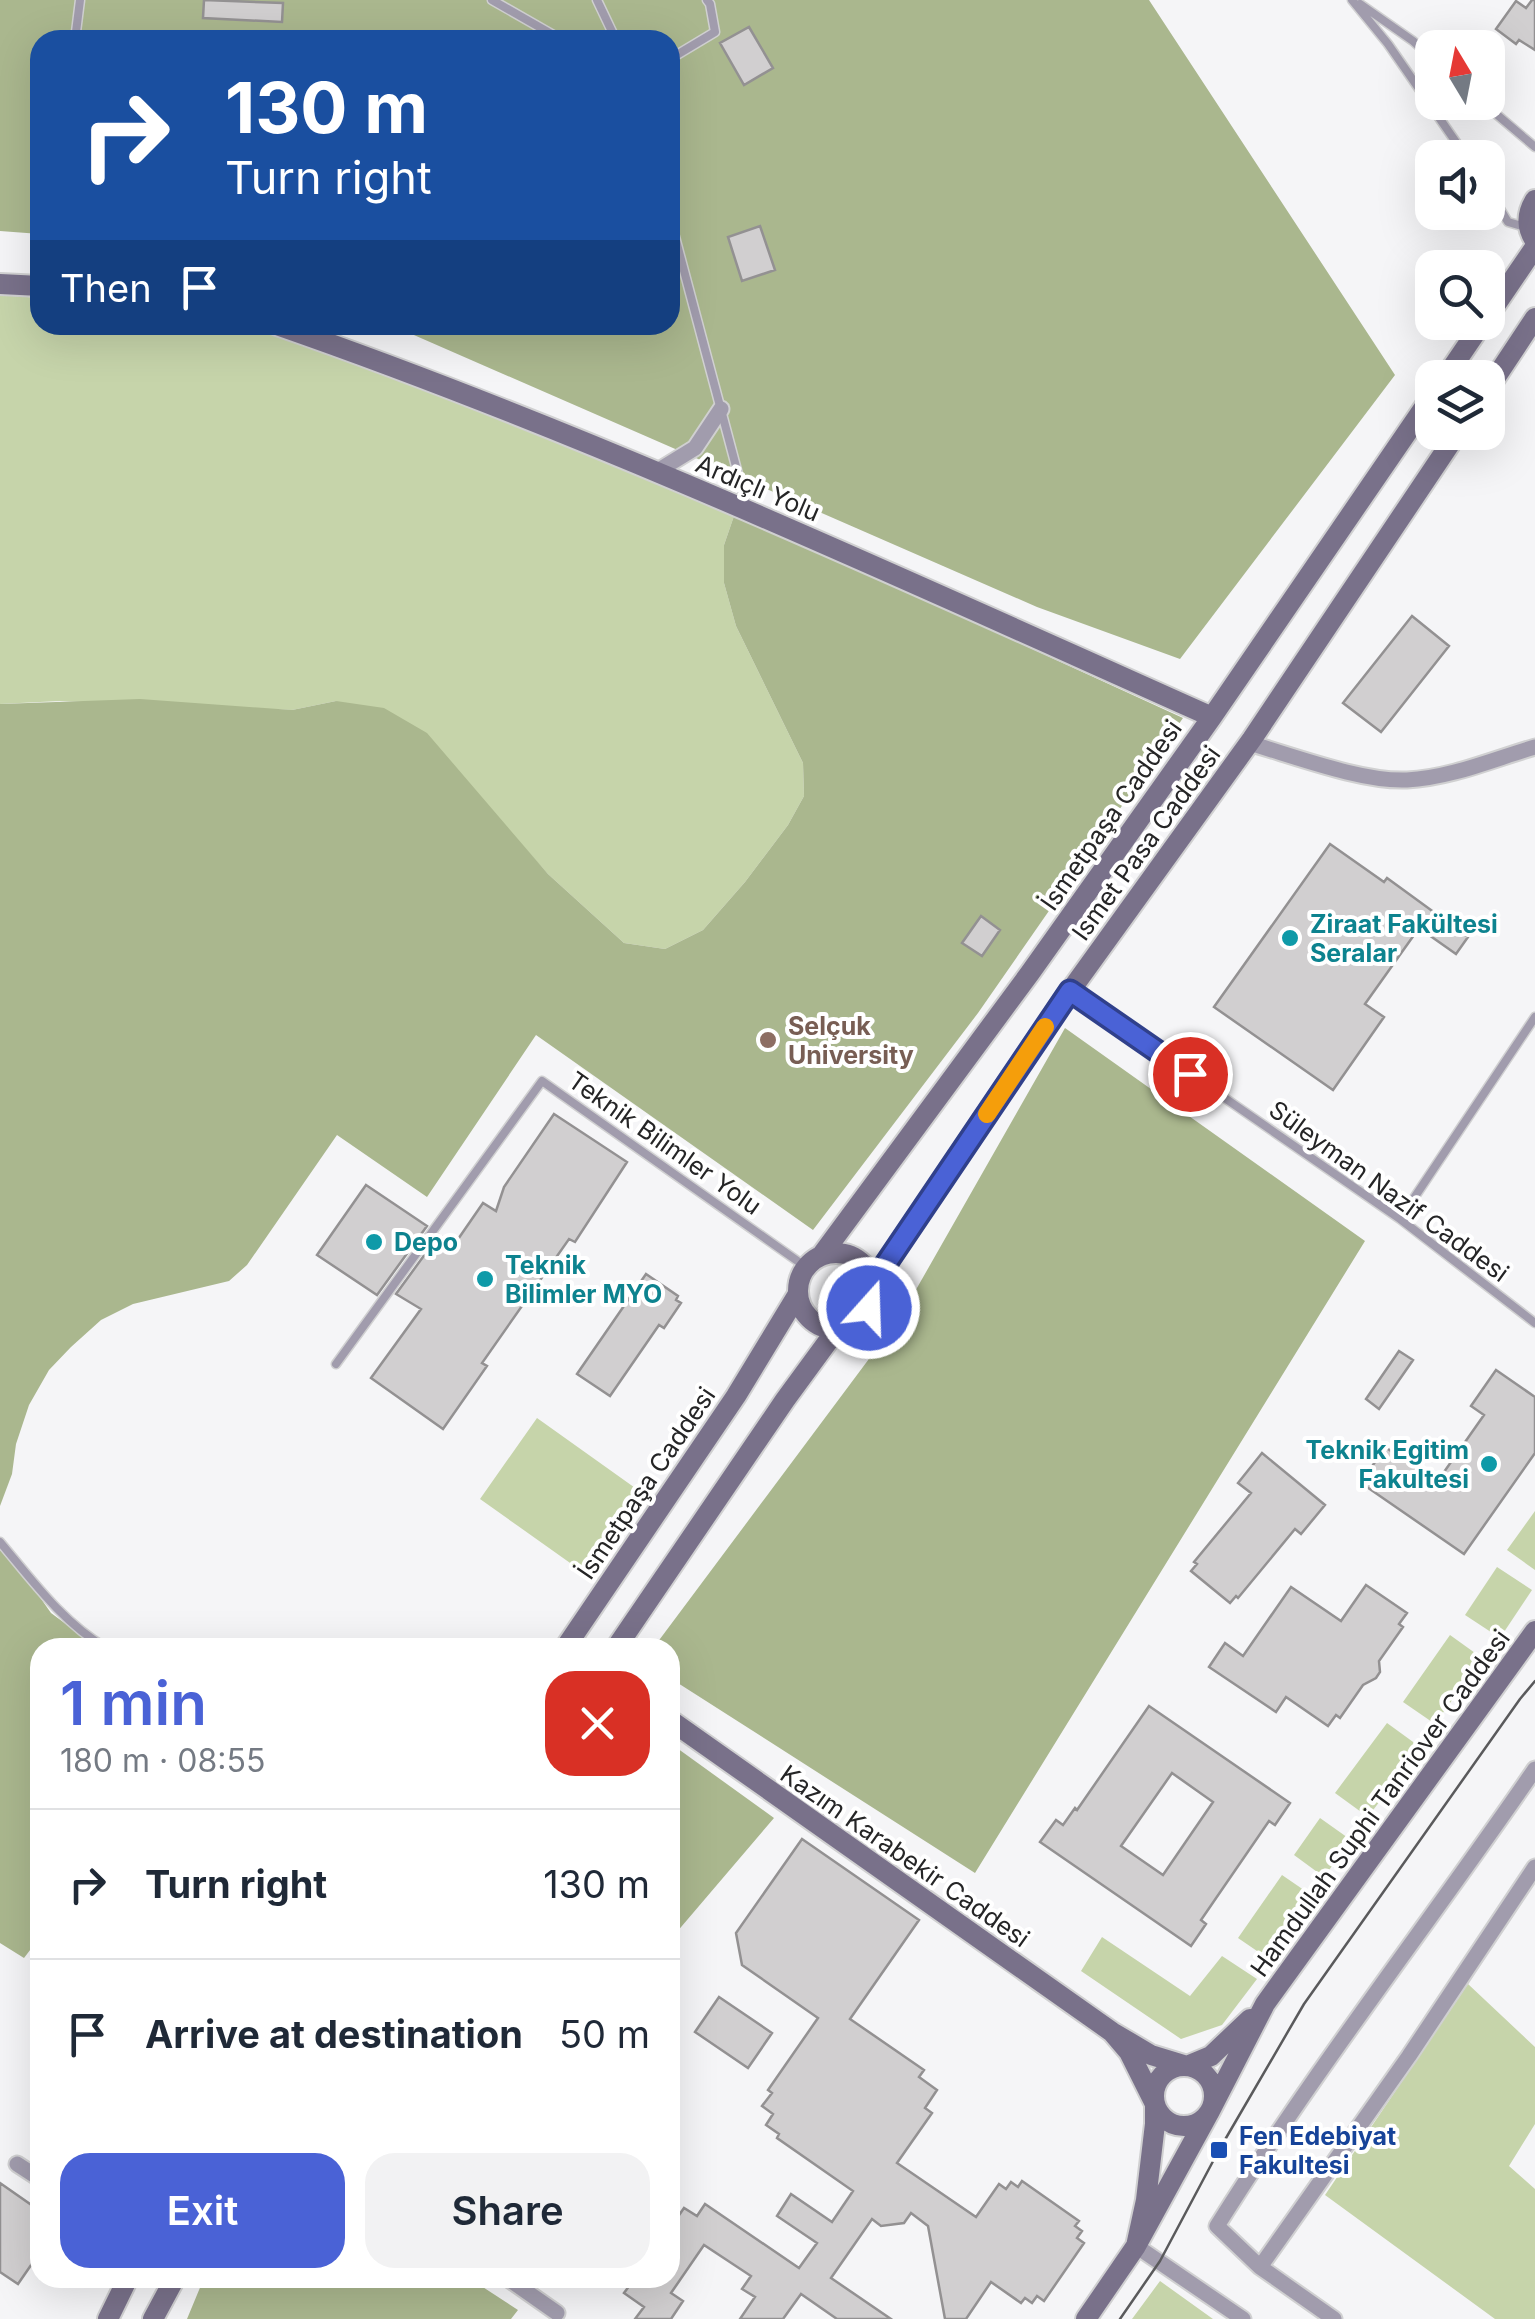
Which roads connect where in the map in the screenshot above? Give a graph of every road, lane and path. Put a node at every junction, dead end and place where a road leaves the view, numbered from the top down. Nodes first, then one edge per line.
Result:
1 (80, 0) edge
2 (492, 0) edge
3 (597, 0) edge
4 (707, 0) edge
5 (1353, 0) edge
6 (76, 30) edge
7 (544, 30) edge
8 (611, 30) edge
9 (1415, 42) edge
10 (680, 53) edge
11 (1503, 120) edge
12 (1455, 140) edge
13 (1535, 148) edge
14 (1535, 200) edge
15 (1505, 217) edge
16 (1533, 239) edge
17 (680, 255) edge
18 (0, 284) edge
19 (30, 286) edge
20 (1505, 287) edge
21 (1535, 318) edge
22 (305, 335) edge
23 (1505, 363) edge
24 (721, 408) junction
25 (1415, 421) edge
26 (1446, 450) edge
27 (656, 472) junction
28 (747, 508) junction
29 (1212, 717) junction
30 (1249, 743) junction
31 (1535, 747) edge
32 (1070, 991) junction
33 (1535, 1017) edge
34 (1400, 1219) junction
35 (814, 1262) junction
36 (873, 1283) junction
37 (798, 1294) junction
38 (1535, 1324) edge
39 (837, 1329) junction
40 (336, 1364) dead end
41 (0, 1542) edge
42 (1535, 1632) edge
43 (90, 1638) edge
44 (571, 1638) edge
45 (623, 1638) edge
46 (680, 1727) edge
47 (1535, 1769) edge
48 (1535, 1867) edge
49 (1265, 2004) junction
50 (1112, 2032) junction
51 (1187, 2066) junction
52 (1155, 2104) junction
53 (1210, 2110) junction
54 (17, 2164) dead end
55 (30, 2172) edge
56 (1136, 2246) junction
57 (1260, 2268) junction
58 (123, 2288) edge
59 (169, 2288) edge
60 (521, 2288) edge
61 (557, 2313) dead end
62 (108, 2319) edge
63 (152, 2319) edge
64 (1086, 2319) edge
65 (1243, 2319) edge
66 (1334, 2319) edge

1 - 6 lane
2 - 7 lane
3 - 8 lane
4 - 10 lane
5 - 9 lane
5 - 12 lane
11 - 13 lane
14 - 16 main road
15 - 16 lane
16 - 20 main road
17 - 24 lane
18 - 19 main road
21 - 23 main road
22 - 27 main road, Ardıçlı Yolu
24 - 27 street
24 - 28 lane
25 - 29 main road, İsmetpaşa Caddesi
26 - 30 main road, Ismet Pasa Caddesi
27 - 28 main road, Ardıçlı Yolu
28 - 29 main road, Ardıçlı Yolu
29 - 35 main road, İsmetpaşa Caddesi
30 - 31 street
30 - 32 main road, Ismet Pasa Caddesi
32 - 34 lane, Süleyman Nazif Caddesi
32 - 36 main road, Ismet Pasa Caddesi
33 - 34 lane
34 - 38 lane, Süleyman Nazif Caddesi
35 - 36 main road
35 - 37 main road
35 - 40 lane, Teknik Bilimler Yolu
36 - 39 main road
37 - 39 main road
37 - 44 main road, İsmetpaşa Caddesi
39 - 45 main road
41 - 43 lane
42 - 49 main road, Hamdullah Suphi Tanriover Caddesi
46 - 50 main road, Kazım Karabekir Caddesi
47 - 57 street
48 - 57 street
49 - 51 main road
49 - 53 main road
50 - 51 main road, Kazım Karabekir Caddesi
50 - 52 main road
51 - 52 main road
51 - 53 main road
52 - 53 main road
52 - 56 main road
53 - 56 main road
54 - 55 street
56 - 64 main road
56 - 65 street
57 - 66 street
58 - 62 main road
59 - 63 main road
60 - 61 street

